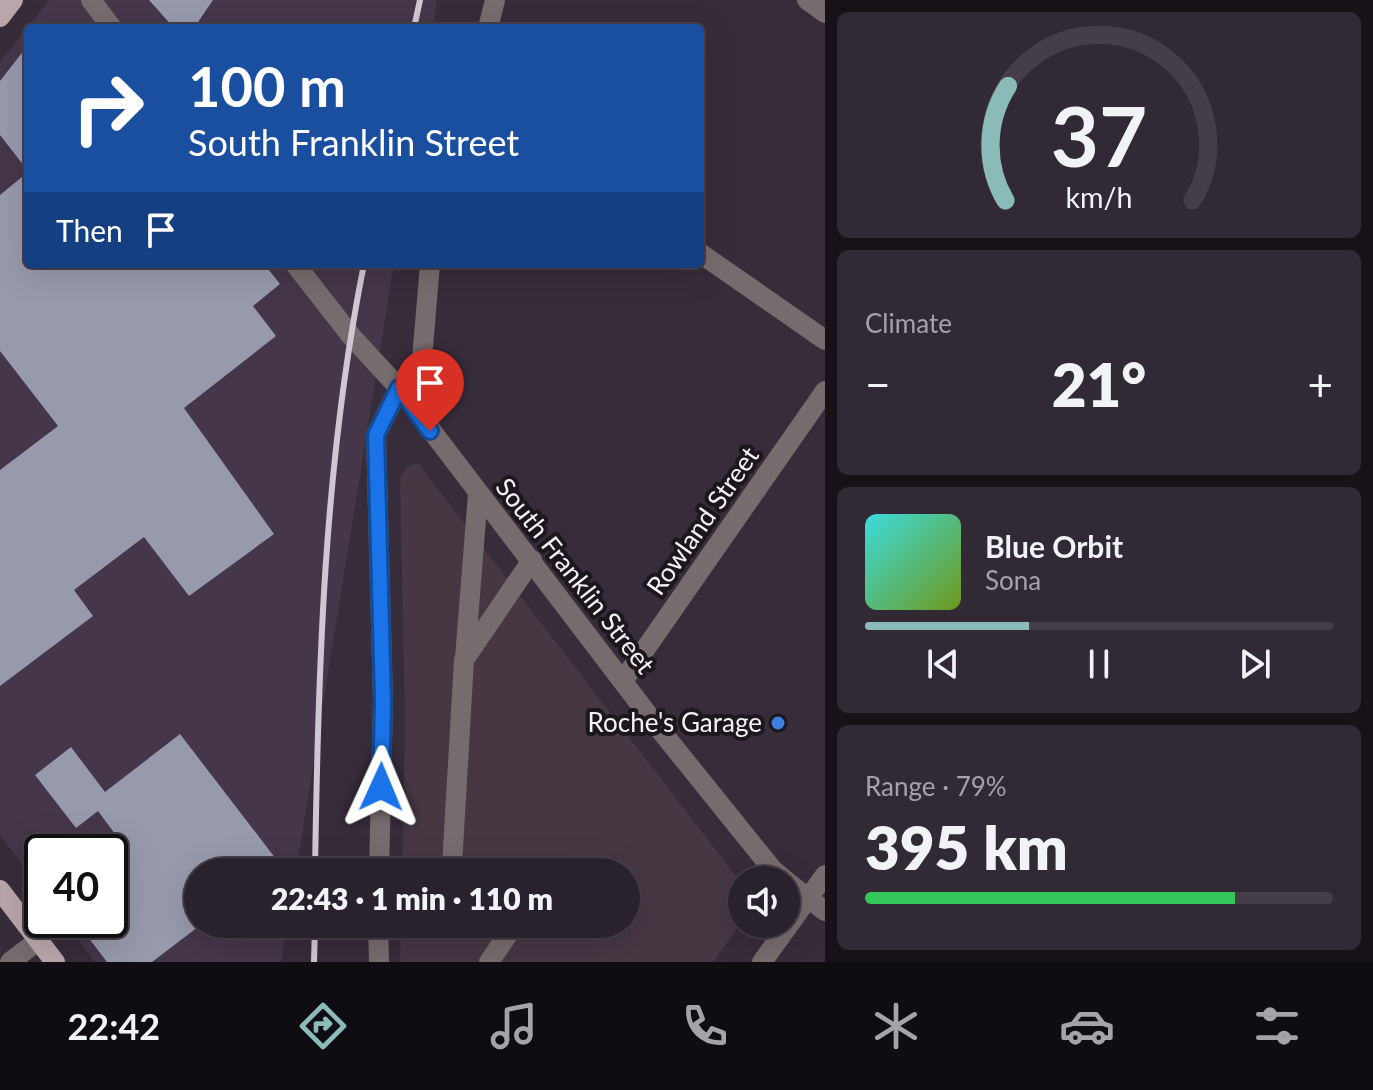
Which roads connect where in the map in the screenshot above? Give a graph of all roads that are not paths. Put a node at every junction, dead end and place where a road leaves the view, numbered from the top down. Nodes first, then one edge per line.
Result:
1 (13, 0) edge
2 (91, 0) edge
3 (495, 0) edge
4 (807, 0) edge
5 (825, 13) edge
6 (0, 17) edge
7 (109, 24) edge
8 (489, 24) edge
9 (704, 256) edge
10 (298, 268) edge
11 (430, 268) edge
12 (825, 340) edge
13 (399, 388) junction
14 (825, 391) edge
15 (478, 494) junction
16 (532, 560) junction
17 (464, 660) junction
18 (623, 681) junction
19 (379, 858) edge
20 (452, 858) edge
21 (770, 866) edge
22 (825, 875) edge
23 (0, 890) edge
24 (800, 891) edge
25 (817, 905) edge
26 (374, 938) edge
27 (378, 938) edge
28 (505, 938) edge
29 (39, 940) junction
30 (10, 962) edge
31 (55, 962) edge
32 (366, 962) edge
33 (379, 962) edge
34 (489, 962) edge
35 (762, 962) edge

1 - 6 main road
2 - 7 street
3 - 8 street
4 - 5 street
9 - 12 street
10 - 13 street, South Franklin Street
11 - 13 street
13 - 15 street, South Franklin Street
13 - 19 street
14 - 18 street, Rowland Street
15 - 16 street, South Franklin Street
15 - 17 street
16 - 17 street
16 - 18 street, South Franklin Street
17 - 20 street
18 - 21 street, South Franklin Street
22 - 25 street
23 - 29 main road
24 - 25 street, South Franklin Street
25 - 35 street
26 - 32 street
27 - 33 street
28 - 34 street
29 - 30 street
29 - 31 main road

